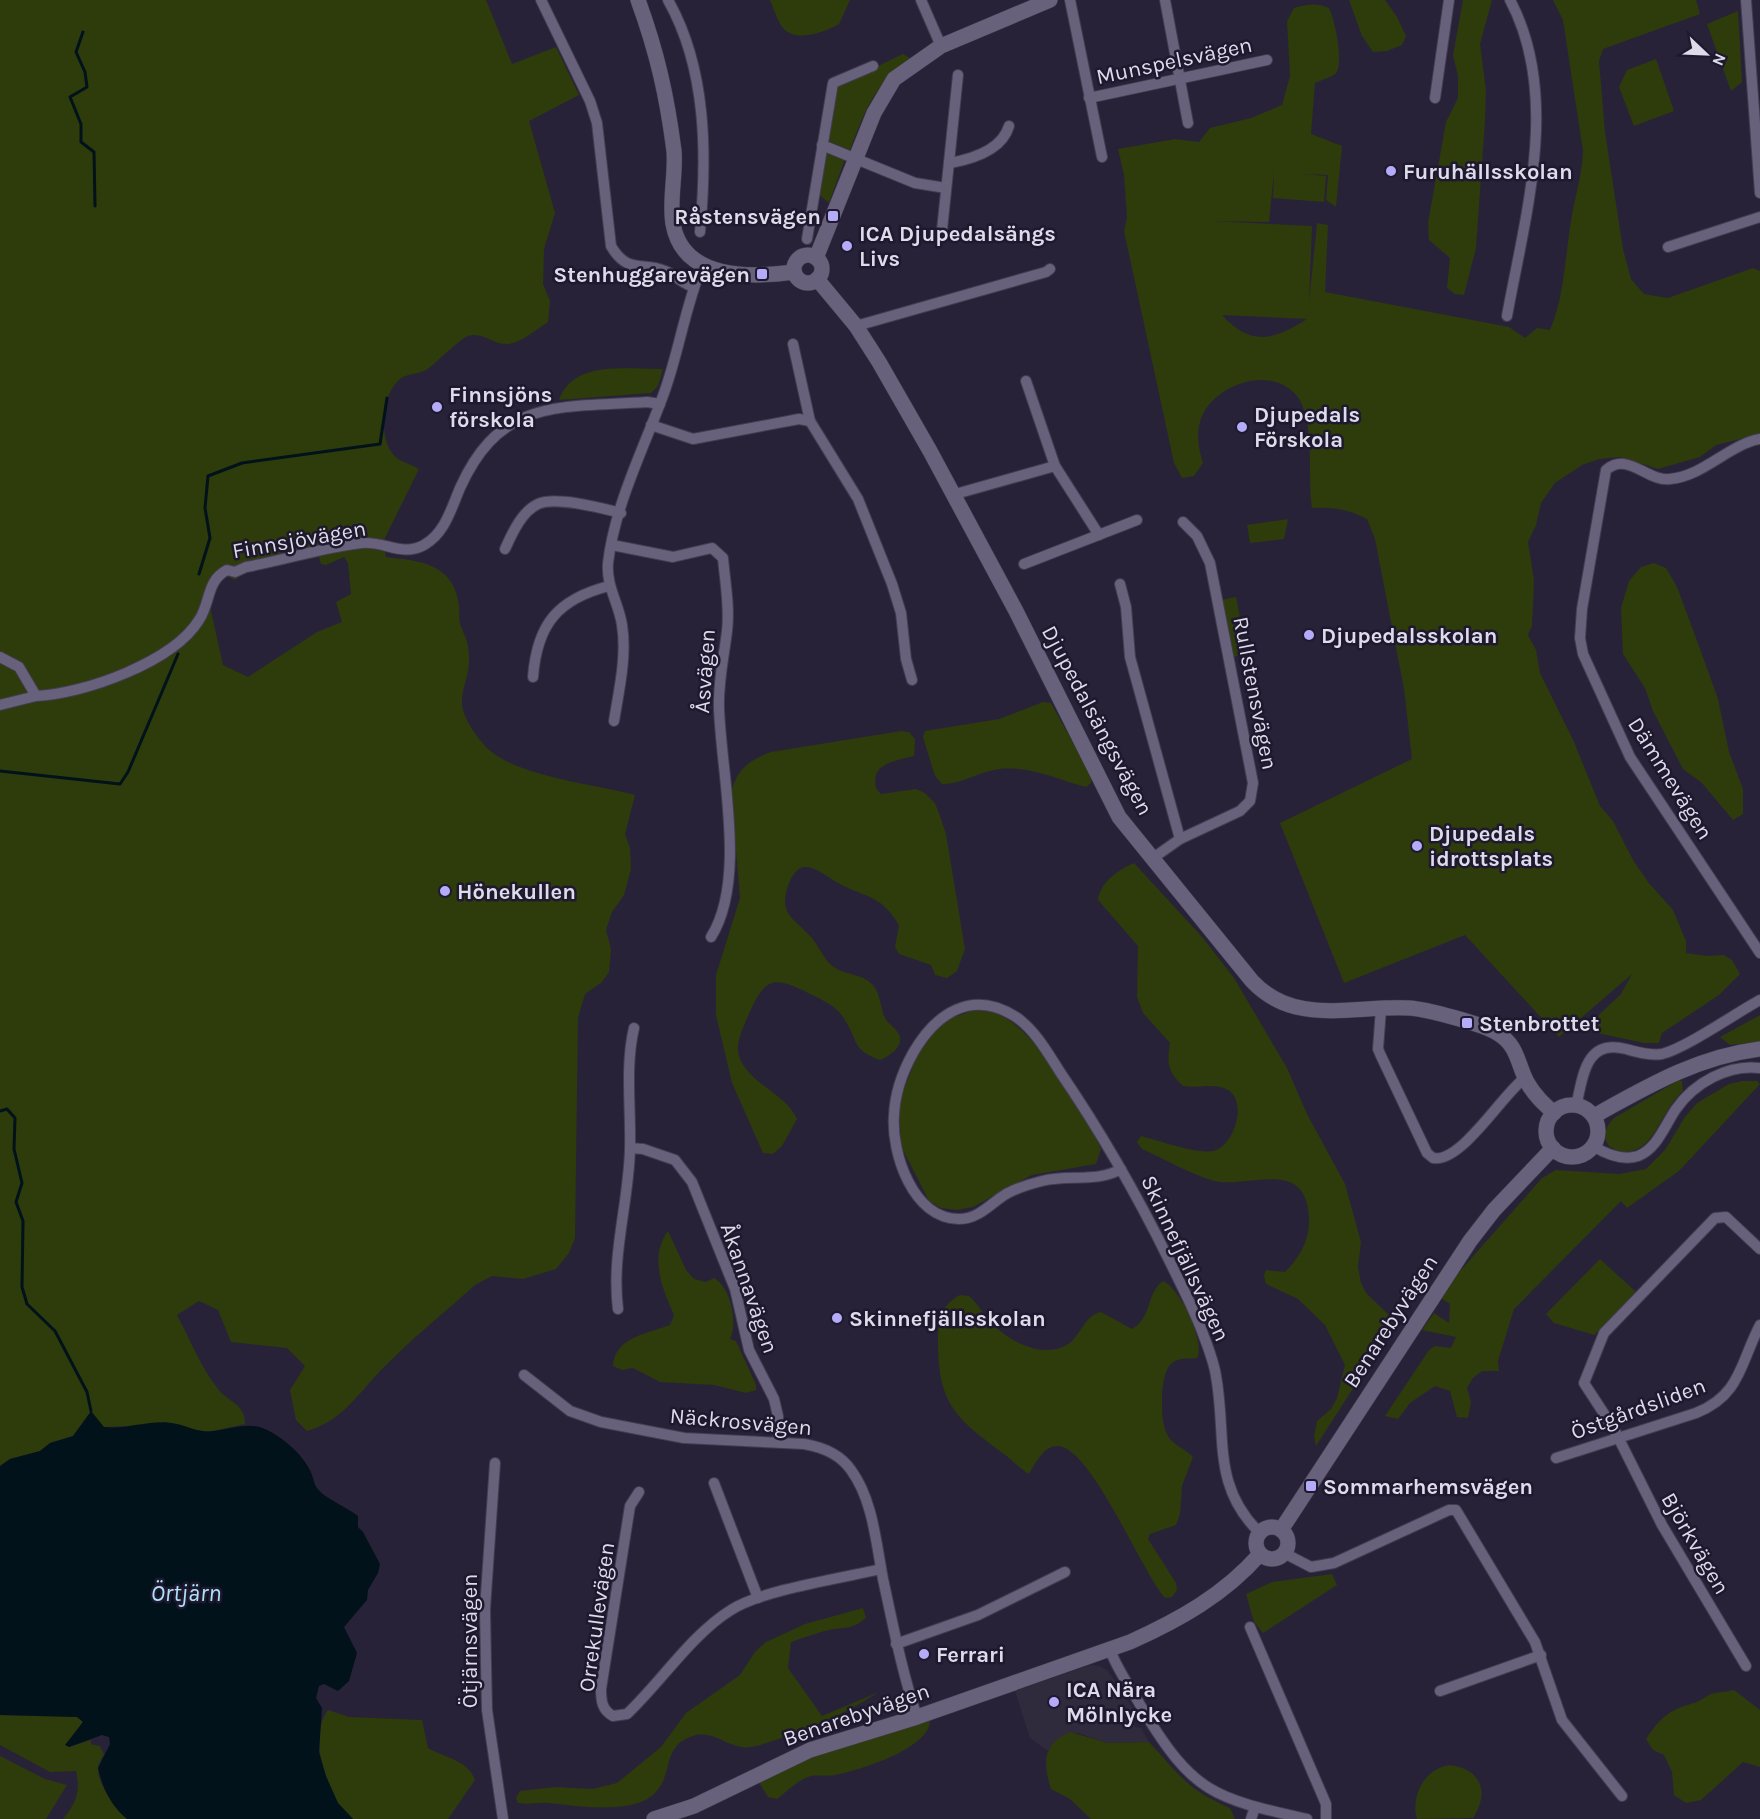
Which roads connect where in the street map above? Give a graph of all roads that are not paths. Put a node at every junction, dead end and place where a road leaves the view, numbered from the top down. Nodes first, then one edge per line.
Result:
1 (541, 0) edge
2 (638, 0) edge
3 (668, 0) edge
4 (921, 0) edge
5 (1050, 0) edge
6 (1070, 0) edge
7 (1165, 0) edge
8 (1449, 0) edge
9 (1510, 0) edge
10 (1746, 0) edge
11 (941, 46) junction
12 (1268, 60) dead end
13 (873, 66) dead end
14 (958, 75) dead end
15 (1179, 78) junction
16 (1089, 98) junction
17 (1435, 98) dead end
18 (1188, 123) dead end
19 (1009, 126) dead end
20 (822, 146) junction
21 (855, 157) junction
22 (1102, 157) dead end
23 (950, 163) junction
24 (946, 188) junction
25 (1760, 193) edge
26 (1760, 217) edge
27 (942, 230) dead end
28 (700, 232) dead end
29 (807, 239) dead end
30 (1668, 247) dead end
31 (816, 258) junction
32 (702, 266) junction
33 (1050, 269) dead end
34 (794, 272) junction
35 (817, 279) junction
36 (694, 287) junction
37 (1507, 316) dead end
38 (856, 326) junction
39 (793, 344) dead end
40 (1026, 381) dead end
41 (660, 404) junction
42 (810, 421) junction
43 (651, 425) junction
44 (1760, 439) edge
45 (1055, 466) junction
46 (952, 495) junction
47 (621, 513) junction
48 (1137, 520) dead end
49 (1183, 522) dead end
50 (1099, 535) junction
51 (612, 545) junction
52 (505, 549) dead end
53 (1024, 564) dead end
54 (1120, 584) dead end
55 (609, 586) junction
56 (0, 657) edge
57 (533, 677) dead end
58 (912, 681) dead end
59 (36, 696) junction
60 (0, 705) edge
61 (614, 721) dead end
62 (1180, 839) junction
63 (1153, 858) junction
64 (711, 937) dead end
65 (1760, 952) edge
66 (1760, 1000) edge
67 (1381, 1009) junction
68 (634, 1028) dead end
69 (1760, 1049) edge
70 (1760, 1068) edge
71 (1526, 1078) junction
72 (1576, 1106) junction
73 (1554, 1113) junction
74 (1594, 1116) junction
75 (1593, 1146) junction
76 (630, 1148) junction
77 (1553, 1148) junction
78 (1121, 1169) junction
79 (1760, 1249) edge
80 (618, 1309) dead end
81 (1760, 1325) edge
82 (524, 1375) dead end
83 (1617, 1437) junction
84 (778, 1443) junction
85 (1556, 1458) dead end
86 (495, 1463) dead end
87 (714, 1483) dead end
88 (639, 1492) dead end
89 (1281, 1530) junction
90 (1260, 1533) junction
91 (1284, 1553) junction
92 (1260, 1554) junction
93 (881, 1569) junction
94 (1065, 1572) dead end
95 (758, 1598) junction
96 (1250, 1627) dead end
97 (896, 1644) junction
98 (1110, 1650) junction
99 (1541, 1655) junction
100 (1746, 1665) dead end
101 (1440, 1691) dead end
102 (917, 1717) junction
103 (1622, 1796) dead end
104 (1255, 1807) junction
105 (503, 1819) edge
106 (654, 1819) edge
107 (1251, 1819) edge
108 (1307, 1819) edge
109 (1326, 1819) edge

1 - 36 street
2 - 32 street
3 - 28 street
4 - 11 street
5 - 11 street
6 - 16 street
7 - 15 street
8 - 17 street
9 - 37 street
10 - 25 street
11 - 21 street
12 - 15 street, Munspelsvägen
13 - 20 street
14 - 23 street
15 - 16 street, Munspelsvägen
15 - 18 street
16 - 22 street
19 - 23 street
20 - 21 street
20 - 29 street
21 - 24 street
21 - 31 street
23 - 24 street
24 - 27 street
26 - 30 street
31 - 34 street
31 - 35 street
32 - 34 street
32 - 36 street
33 - 38 street
34 - 35 street
35 - 38 street, Djupedalsängsvägen
36 - 41 street
38 - 46 street, Djupedalsängsvägen
39 - 42 street
40 - 45 street
41 - 43 street
41 - 59 street, Finnsjövägen
42 - 43 street
42 - 58 street
43 - 47 street
44 - 65 street, Dämmevägen
45 - 46 street
45 - 50 street
46 - 63 street, Djupedalsängsvägen
47 - 51 street
47 - 52 street
48 - 50 street
49 - 62 street, Rullstensvägen
50 - 53 street
51 - 55 street
51 - 64 street, Åsvägen
54 - 62 street
55 - 57 street
55 - 61 street
56 - 59 street
59 - 60 street, Finnsjövägen
62 - 63 street, Rullstensvägen
63 - 67 street, Djupedalsängsvägen
66 - 72 street
67 - 71 street, Djupedalsängsvägen
67 - 71 street
68 - 76 street
69 - 74 street
70 - 75 street
71 - 73 street, Djupedalsängsvägen
72 - 73 street
72 - 74 street
73 - 77 street
74 - 75 street
75 - 77 street
76 - 80 street
76 - 84 street, Åkannavägen
77 - 89 street, Benarebyvägen
78 - 78 street, Skinnefjällsvägen
78 - 90 street, Skinnefjällsvägen
79 - 83 street, Björkvägen
81 - 83 street, Östgårdsliden
82 - 84 street, Näckrosvägen
83 - 85 street, Östgårdsliden
83 - 100 street, Björkvägen
84 - 93 street, Näckrosvägen
86 - 105 street, Ötjärnsvägen
87 - 95 street
88 - 95 street, Orrekullevägen
89 - 90 street
89 - 91 street
90 - 92 street
91 - 92 street
91 - 99 street
92 - 98 street, Benarebyvägen
93 - 95 street, Orrekullevägen
93 - 97 street, Näckrosvägen
94 - 97 street
96 - 109 street
97 - 102 street, Näckrosvägen
98 - 102 street, Benarebyvägen
98 - 104 street
99 - 101 street
99 - 103 street
102 - 106 street, Benarebyvägen
104 - 107 street
104 - 108 street

